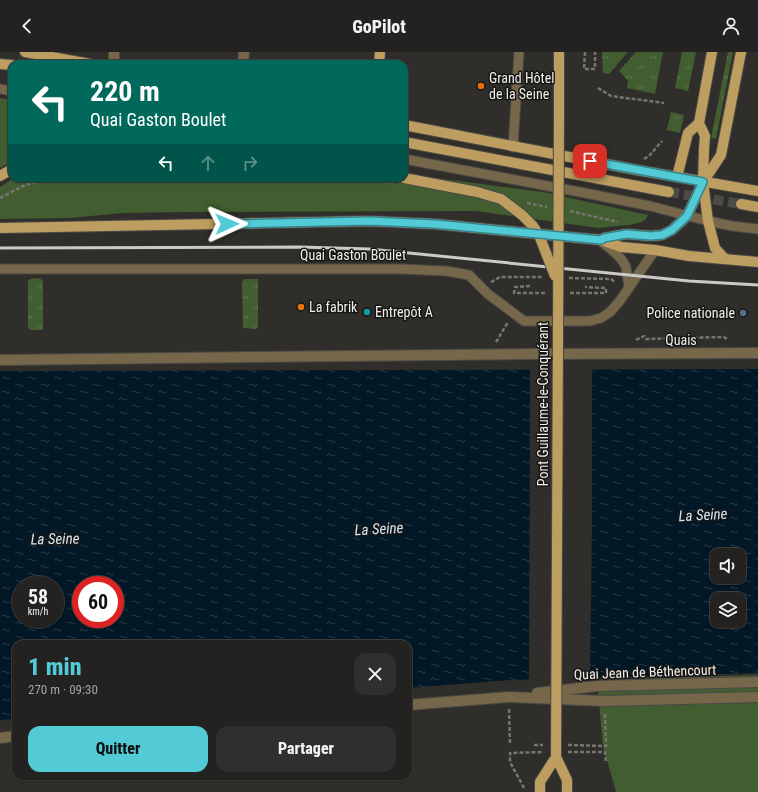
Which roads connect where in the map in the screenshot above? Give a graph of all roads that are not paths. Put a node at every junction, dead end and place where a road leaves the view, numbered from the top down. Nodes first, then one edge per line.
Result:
1 (25, 52) edge
2 (519, 52) edge
3 (559, 52) edge
4 (712, 52) edge
5 (741, 52) edge
6 (68, 60) edge
7 (699, 123) junction
8 (408, 126) edge
9 (408, 143) edge
10 (513, 147) junction
11 (408, 160) edge
12 (677, 177) junction
13 (408, 179) edge
14 (703, 182) junction
15 (758, 191) edge
16 (670, 192) tunnel mouth
17 (741, 204) tunnel mouth
18 (758, 207) edge
19 (687, 216) junction
20 (708, 221) junction
21 (0, 228) edge
22 (758, 230) edge
23 (601, 240) junction
24 (655, 250) junction
25 (725, 259) junction
26 (758, 262) edge
27 (0, 269) edge
28 (558, 282) junction
29 (629, 287) junction
30 (758, 353) edge
31 (0, 360) edge
32 (758, 682) edge
33 (509, 697) junction
34 (758, 697) edge
35 (412, 705) edge
36 (12, 736) edge
37 (0, 738) edge
38 (559, 754) junction
39 (540, 792) edge
40 (567, 792) edge

1 - 6 main road
2 - 10 lane
3 - 28 main road, Pont Guillaume-le-Conquérant, bridge
4 - 7 main road
5 - 14 main road
7 - 12 main road
7 - 14 main road
8 - 10 main road
9 - 16 main road
10 - 12 main road
11 - 19 lane
12 - 14 main road
13 - 28 main road, bridge
14 - 15 main road
14 - 19 main road
14 - 20 main road
17 - 18 main road
19 - 20 lane
19 - 23 main road
20 - 22 lane
20 - 25 main road
21 - 23 main road
23 - 24 main road
23 - 29 lane
24 - 25 main road
24 - 29 lane, Quai Gaston Boulet
25 - 26 main road
27 - 29 lane, Quai Gaston Boulet
28 - 38 main road, Pont Guillaume-le-Conquérant, bridge
30 - 31 street, Quais
32 - 33 street, Quai Jean de Béthencourt
33 - 34 street, Quai Jean de Béthencourt
33 - 35 street, Quai Jean de Béthencourt
36 - 37 street
38 - 39 main road
38 - 40 main road, Pont Guillaume-le-Conquérant

